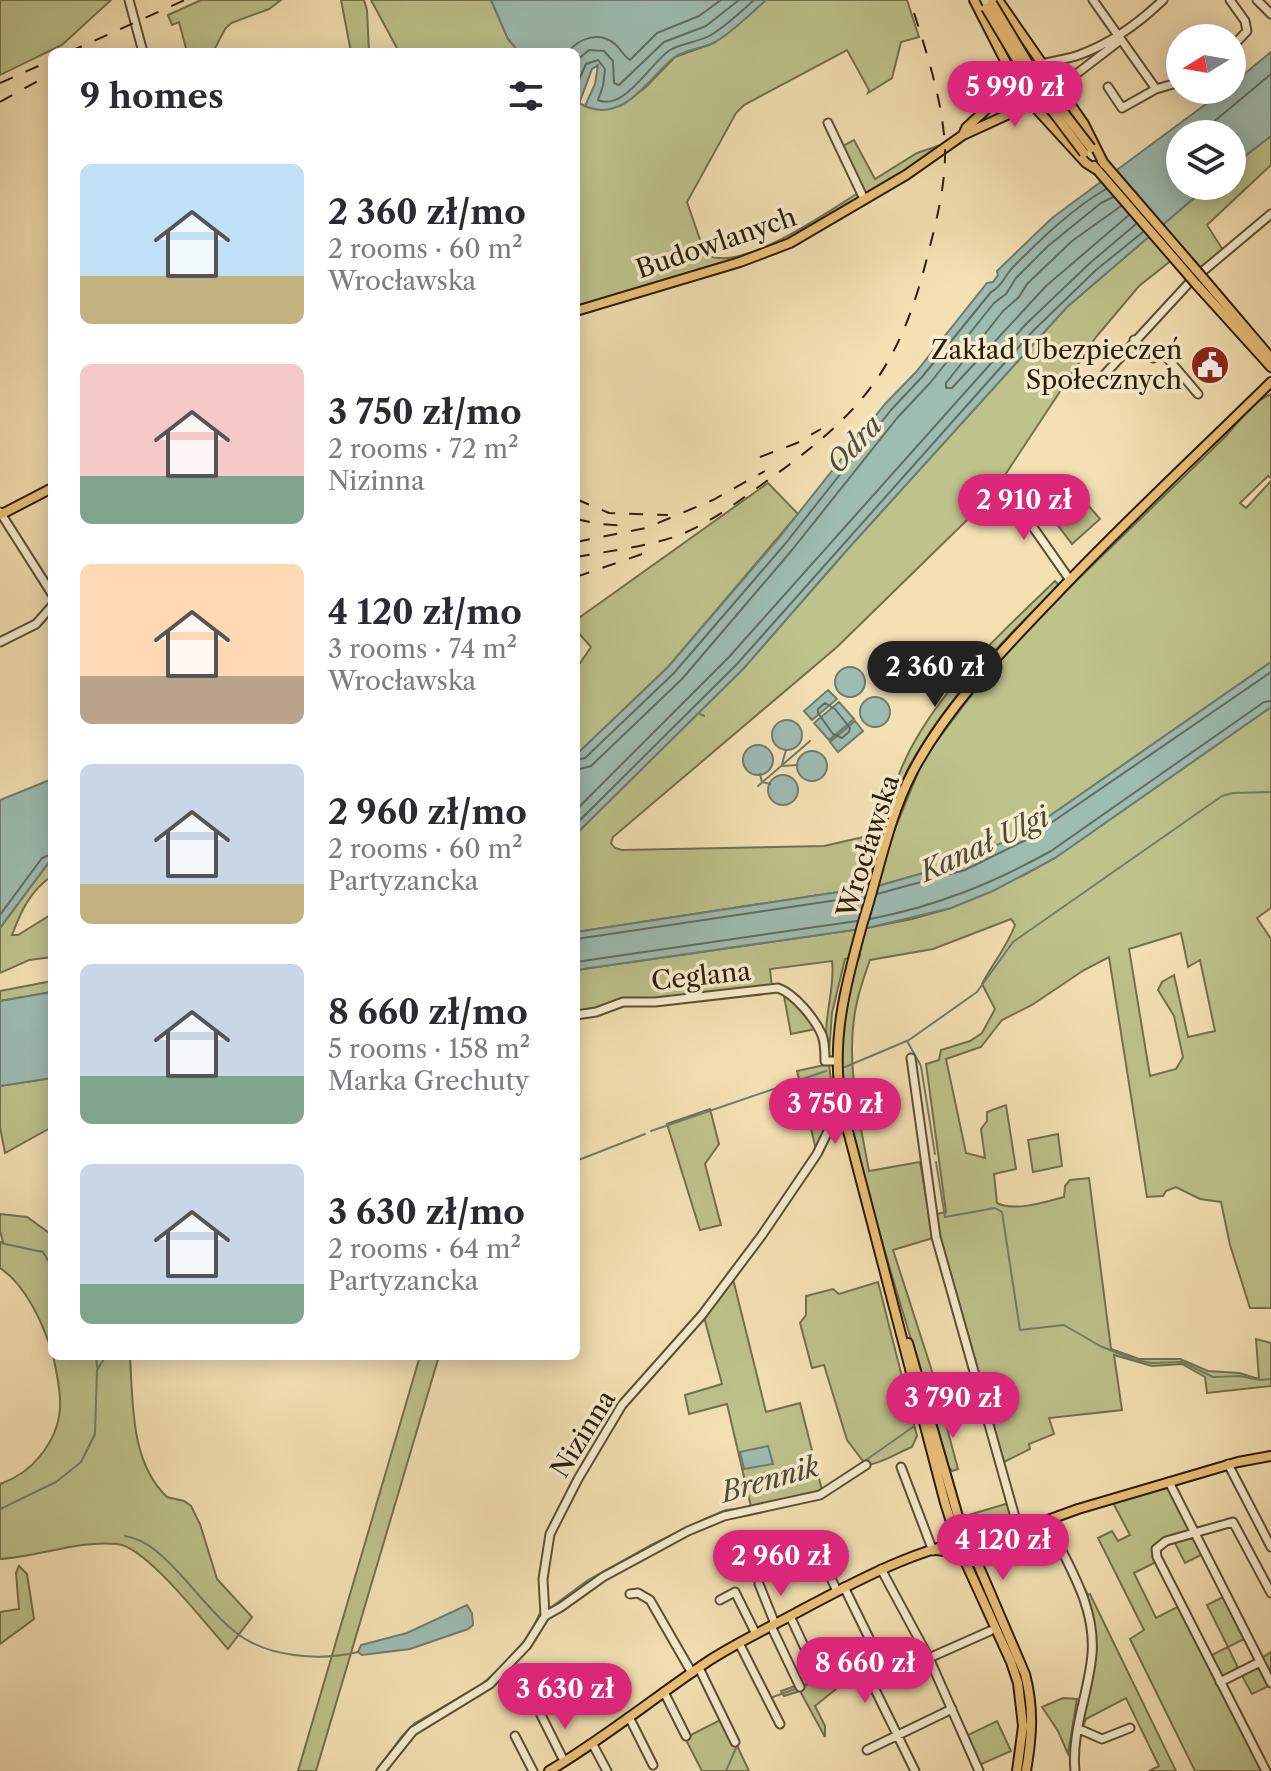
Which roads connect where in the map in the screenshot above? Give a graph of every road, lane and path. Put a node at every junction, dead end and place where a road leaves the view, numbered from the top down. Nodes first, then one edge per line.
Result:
1 (129, 0) edge
2 (974, 0) edge
3 (1093, 0) edge
4 (1163, 0) edge
5 (1230, 0) edge
6 (1257, 0) edge
7 (989, 2) edge
8 (1271, 14) edge
9 (1246, 24) edge
10 (1120, 36) junction
11 (142, 48) edge
12 (1041, 64) junction
13 (1016, 80) junction
14 (1166, 86) edge
15 (1108, 87) dead end
16 (1058, 88) junction
17 (1156, 89) junction
18 (1031, 103) junction
19 (828, 123) dead end
20 (963, 135) junction
21 (1088, 156) junction
22 (1100, 167) junction
23 (864, 199) junction
24 (1271, 214) edge
25 (1196, 277) junction
26 (580, 310) edge
27 (1134, 340) junction
28 (1258, 353) junction
29 (1270, 357) edge
30 (1271, 367) edge
31 (1105, 374) dead end
32 (1271, 382) edge
33 (1271, 391) edge
34 (1198, 394) dead end
35 (1258, 396) junction
36 (48, 490) edge
37 (1007, 490) dead end
38 (0, 514) edge
39 (1070, 580) junction
40 (48, 588) edge
41 (48, 610) edge
42 (0, 642) edge
43 (580, 1014) edge
44 (911, 1058) dead end
45 (836, 1061) junction
46 (843, 1112) junction
47 (902, 1332) junction
48 (1271, 1456) edge
49 (1228, 1464) junction
50 (866, 1465) dead end
51 (901, 1467) dead end
52 (1169, 1482) junction
53 (1047, 1520) junction
54 (953, 1531) junction
55 (1019, 1531) junction
56 (1195, 1533) junction
57 (1008, 1534) junction
58 (991, 1541) junction
59 (964, 1545) junction
60 (1271, 1547) edge
61 (818, 1551) dead end
62 (934, 1551) junction
63 (977, 1564) junction
64 (881, 1569) junction
65 (759, 1584) dead end
66 (841, 1589) junction
67 (1271, 1593) edge
68 (630, 1594) dead end
69 (720, 1600) dead end
70 (545, 1616) junction
71 (790, 1616) junction
72 (773, 1625) junction
73 (990, 1631) dead end
74 (756, 1634) junction
75 (869, 1638) dead end
76 (739, 1643) junction
77 (809, 1657) dead end
78 (929, 1658) junction
79 (861, 1661) dead end
80 (1260, 1662) junction
81 (695, 1670) junction
82 (1220, 1682) junction
83 (1271, 1683) edge
84 (800, 1687) dead end
85 (664, 1692) junction
86 (952, 1709) junction
87 (541, 1715) dead end
88 (629, 1717) junction
89 (780, 1724) dead end
90 (1130, 1728) dead end
91 (1079, 1729) junction
92 (515, 1736) dead end
93 (686, 1736) dead end
94 (897, 1736) junction
95 (735, 1742) dead end
96 (592, 1743) junction
97 (867, 1750) dead end
98 (564, 1761) junction
99 (653, 1765) dead end
100 (381, 1771) edge
101 (533, 1771) edge
102 (549, 1771) edge
103 (607, 1771) edge
104 (915, 1771) edge
105 (979, 1771) edge
106 (1017, 1771) edge
107 (1026, 1771) edge
108 (1075, 1771) edge
109 (1266, 1771) edge

1 - 11 street
2 - 13 main road
3 - 10 street
4 - 10 street
5 - 9 street
6 - 8 street
7 - 12 main road
7 - 21 main road, bridge
10 - 12 street
10 - 16 street
10 - 17 street
12 - 13 main road, Budowlanych
12 - 16 main road
13 - 18 main road
13 - 20 main road, Budowlanych
14 - 17 street
15 - 17 street
16 - 18 main road, Budowlanych
16 - 22 main road
18 - 20 main road, Budowlanych
18 - 21 main road
19 - 23 street
20 - 23 main road, Budowlanych
21 - 22 main road
21 - 22 main road
22 - 25 main road
23 - 26 main road, Budowlanych
24 - 25 street
25 - 27 street
25 - 28 main road
25 - 29 main road
27 - 31 street
27 - 34 street
28 - 30 main road
28 - 35 main road
32 - 35 main road, Wrocławska
33 - 35 main road, Wrocławska
35 - 39 main road, Wrocławska
36 - 38 main road
37 - 39 street
38 - 40 street
39 - 45 main road, Wrocławska
41 - 42 street
43 - 45 street, Ceglana
44 - 55 street
45 - 46 main road, Wrocławska
46 - 47 main road, Wrocławska
46 - 70 street, Nizinna
47 - 54 main road, Wrocławska
47 - 59 main road, Wrocławska
48 - 49 main road
49 - 52 main road
49 - 60 street
50 - 70 street
51 - 62 street
52 - 53 main road
52 - 56 street
53 - 55 main road
53 - 91 street
54 - 59 main road, Wrocławska
54 - 62 main road
55 - 57 main road
56 - 67 street
56 - 80 street
56 - 82 street
57 - 58 main road
57 - 59 main road
58 - 59 main road
58 - 63 main road
59 - 62 main road
59 - 63 main road, Wrocławska
59 - 106 main road, Wrocławska
61 - 66 street
62 - 64 main road
63 - 107 main road, Wrocławska
64 - 66 main road
64 - 78 street
65 - 72 street
66 - 71 main road
66 - 75 street
68 - 81 street
69 - 74 street
70 - 100 street
71 - 72 main road
71 - 77 street
72 - 74 main road
72 - 84 street
73 - 78 street
74 - 76 main road
76 - 81 main road
76 - 89 street
78 - 86 street
79 - 94 street
80 - 82 street
80 - 83 street
81 - 85 main road
81 - 95 street
82 - 109 street
85 - 88 main road
85 - 93 street
86 - 94 street
86 - 105 street
87 - 98 street
88 - 96 main road
88 - 99 street
90 - 91 street
91 - 108 street
92 - 101 street
94 - 97 street
94 - 104 street
96 - 98 main road
96 - 103 street
98 - 102 main road

